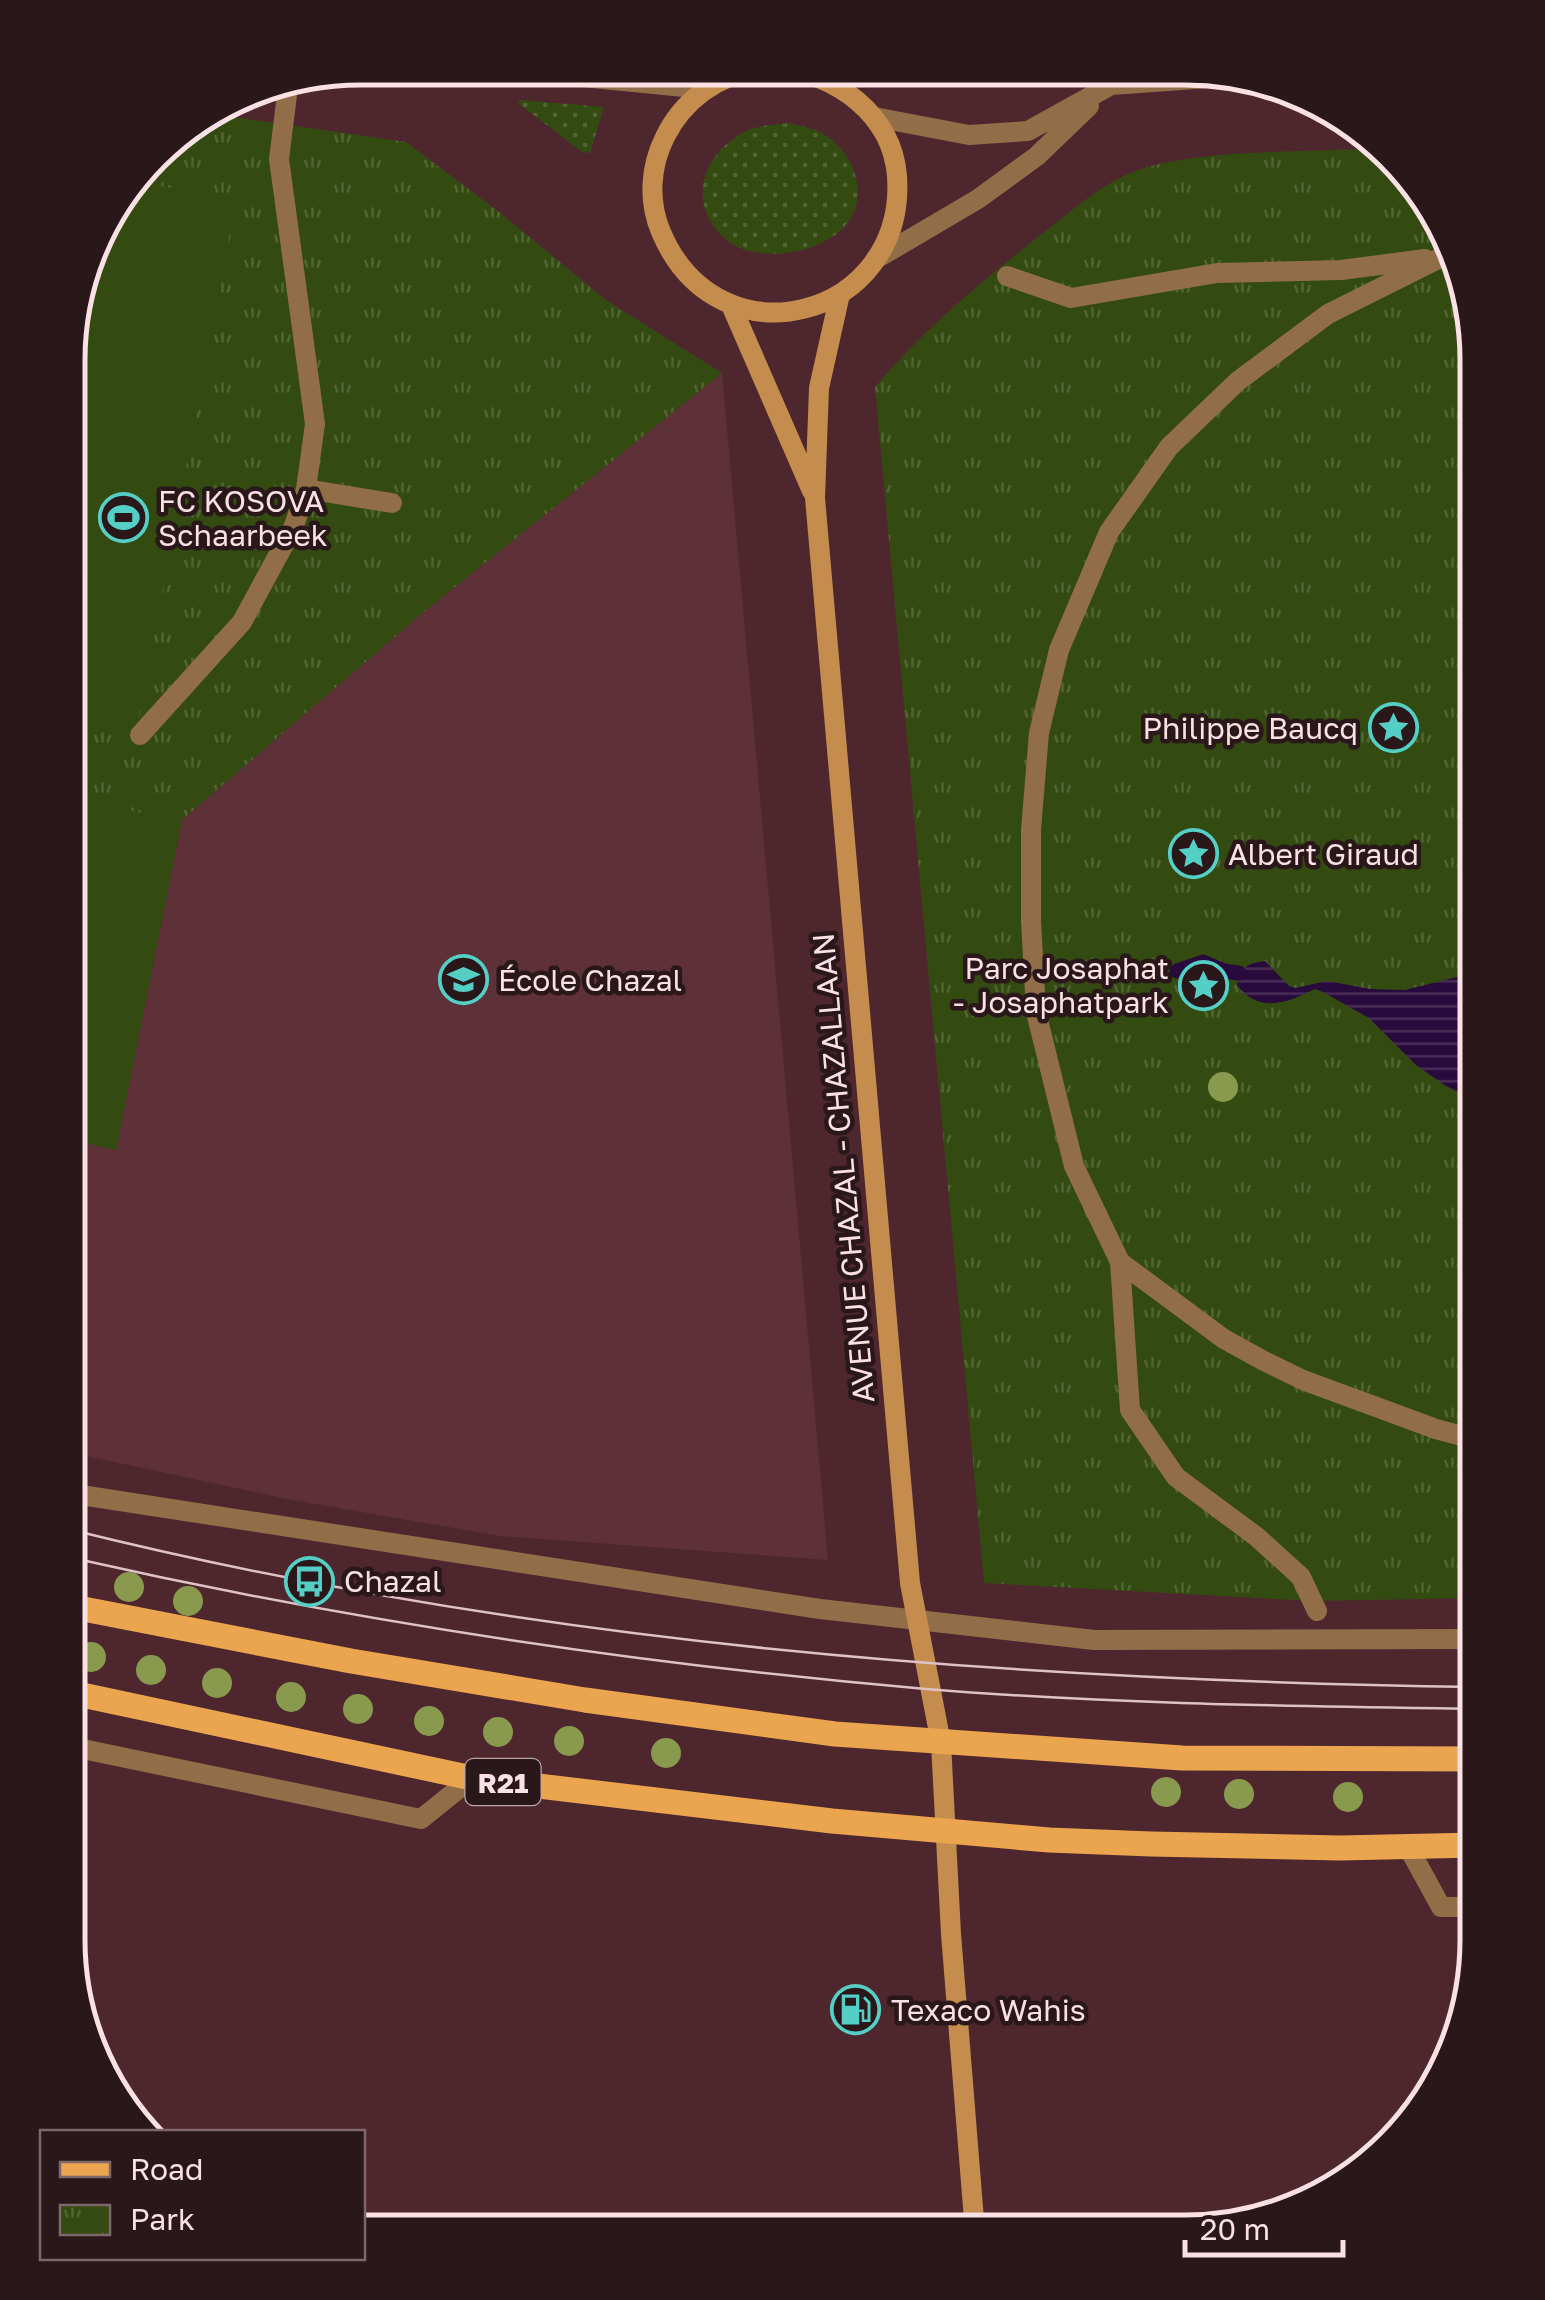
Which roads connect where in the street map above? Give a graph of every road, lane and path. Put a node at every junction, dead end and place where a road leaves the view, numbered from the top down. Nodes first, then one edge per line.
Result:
1 (664, 85) edge
2 (713, 85) edge
3 (837, 85) edge
4 (1110, 85) joint
5 (704, 89) junction
6 (287, 95) edge
7 (874, 117) junction
8 (1440, 257) edge
9 (876, 259) junction
10 (1441, 260) edge
11 (1007, 276) dead end
12 (840, 294) junction
13 (731, 306) junction
14 (306, 489) junction
15 (815, 498) junction
16 (392, 504) dead end
17 (140, 736) dead end
18 (1120, 1262) junction
19 (1459, 1435) edge
20 (85, 1495) edge
21 (85, 1609) edge
22 (1317, 1611) dead end
23 (918, 1620) junction
24 (1459, 1639) edge
25 (85, 1696) edge
26 (941, 1743) junction
27 (85, 1750) edge
28 (1459, 1759) edge
29 (472, 1778) junction
30 (944, 1830) junction
31 (1459, 1844) edge
32 (1408, 1845) junction
33 (1459, 1907) edge
34 (975, 2215) edge

1 - 5 street
2 - 5 street
3 - 7 street
4 - 7 street
4 - 9 street
5 - 13 street
6 - 14 street
7 - 9 street
8 - 11 street
9 - 12 street
10 - 18 street
12 - 13 street
12 - 15 street, AVENUE CHAZAL - CHAZALLAAN
13 - 15 street, AVENUE CHAZAL - CHAZALLAAN
14 - 16 street
14 - 17 street
15 - 23 street, AVENUE CHAZAL - CHAZALLAAN
18 - 19 street
18 - 22 street
20 - 23 street
21 - 26 main road
23 - 24 street
23 - 26 street, AVENUE CHAZAL - CHAZALLAAN
25 - 29 main road, R21
26 - 28 main road
26 - 30 street, AVENUE CHAZAL - CHAZALLAAN
27 - 29 street
29 - 30 main road, R21
30 - 32 main road, R21
30 - 34 street, AVENUE CHAZAL - CHAZALLAAN
31 - 32 main road, R21
32 - 33 street

